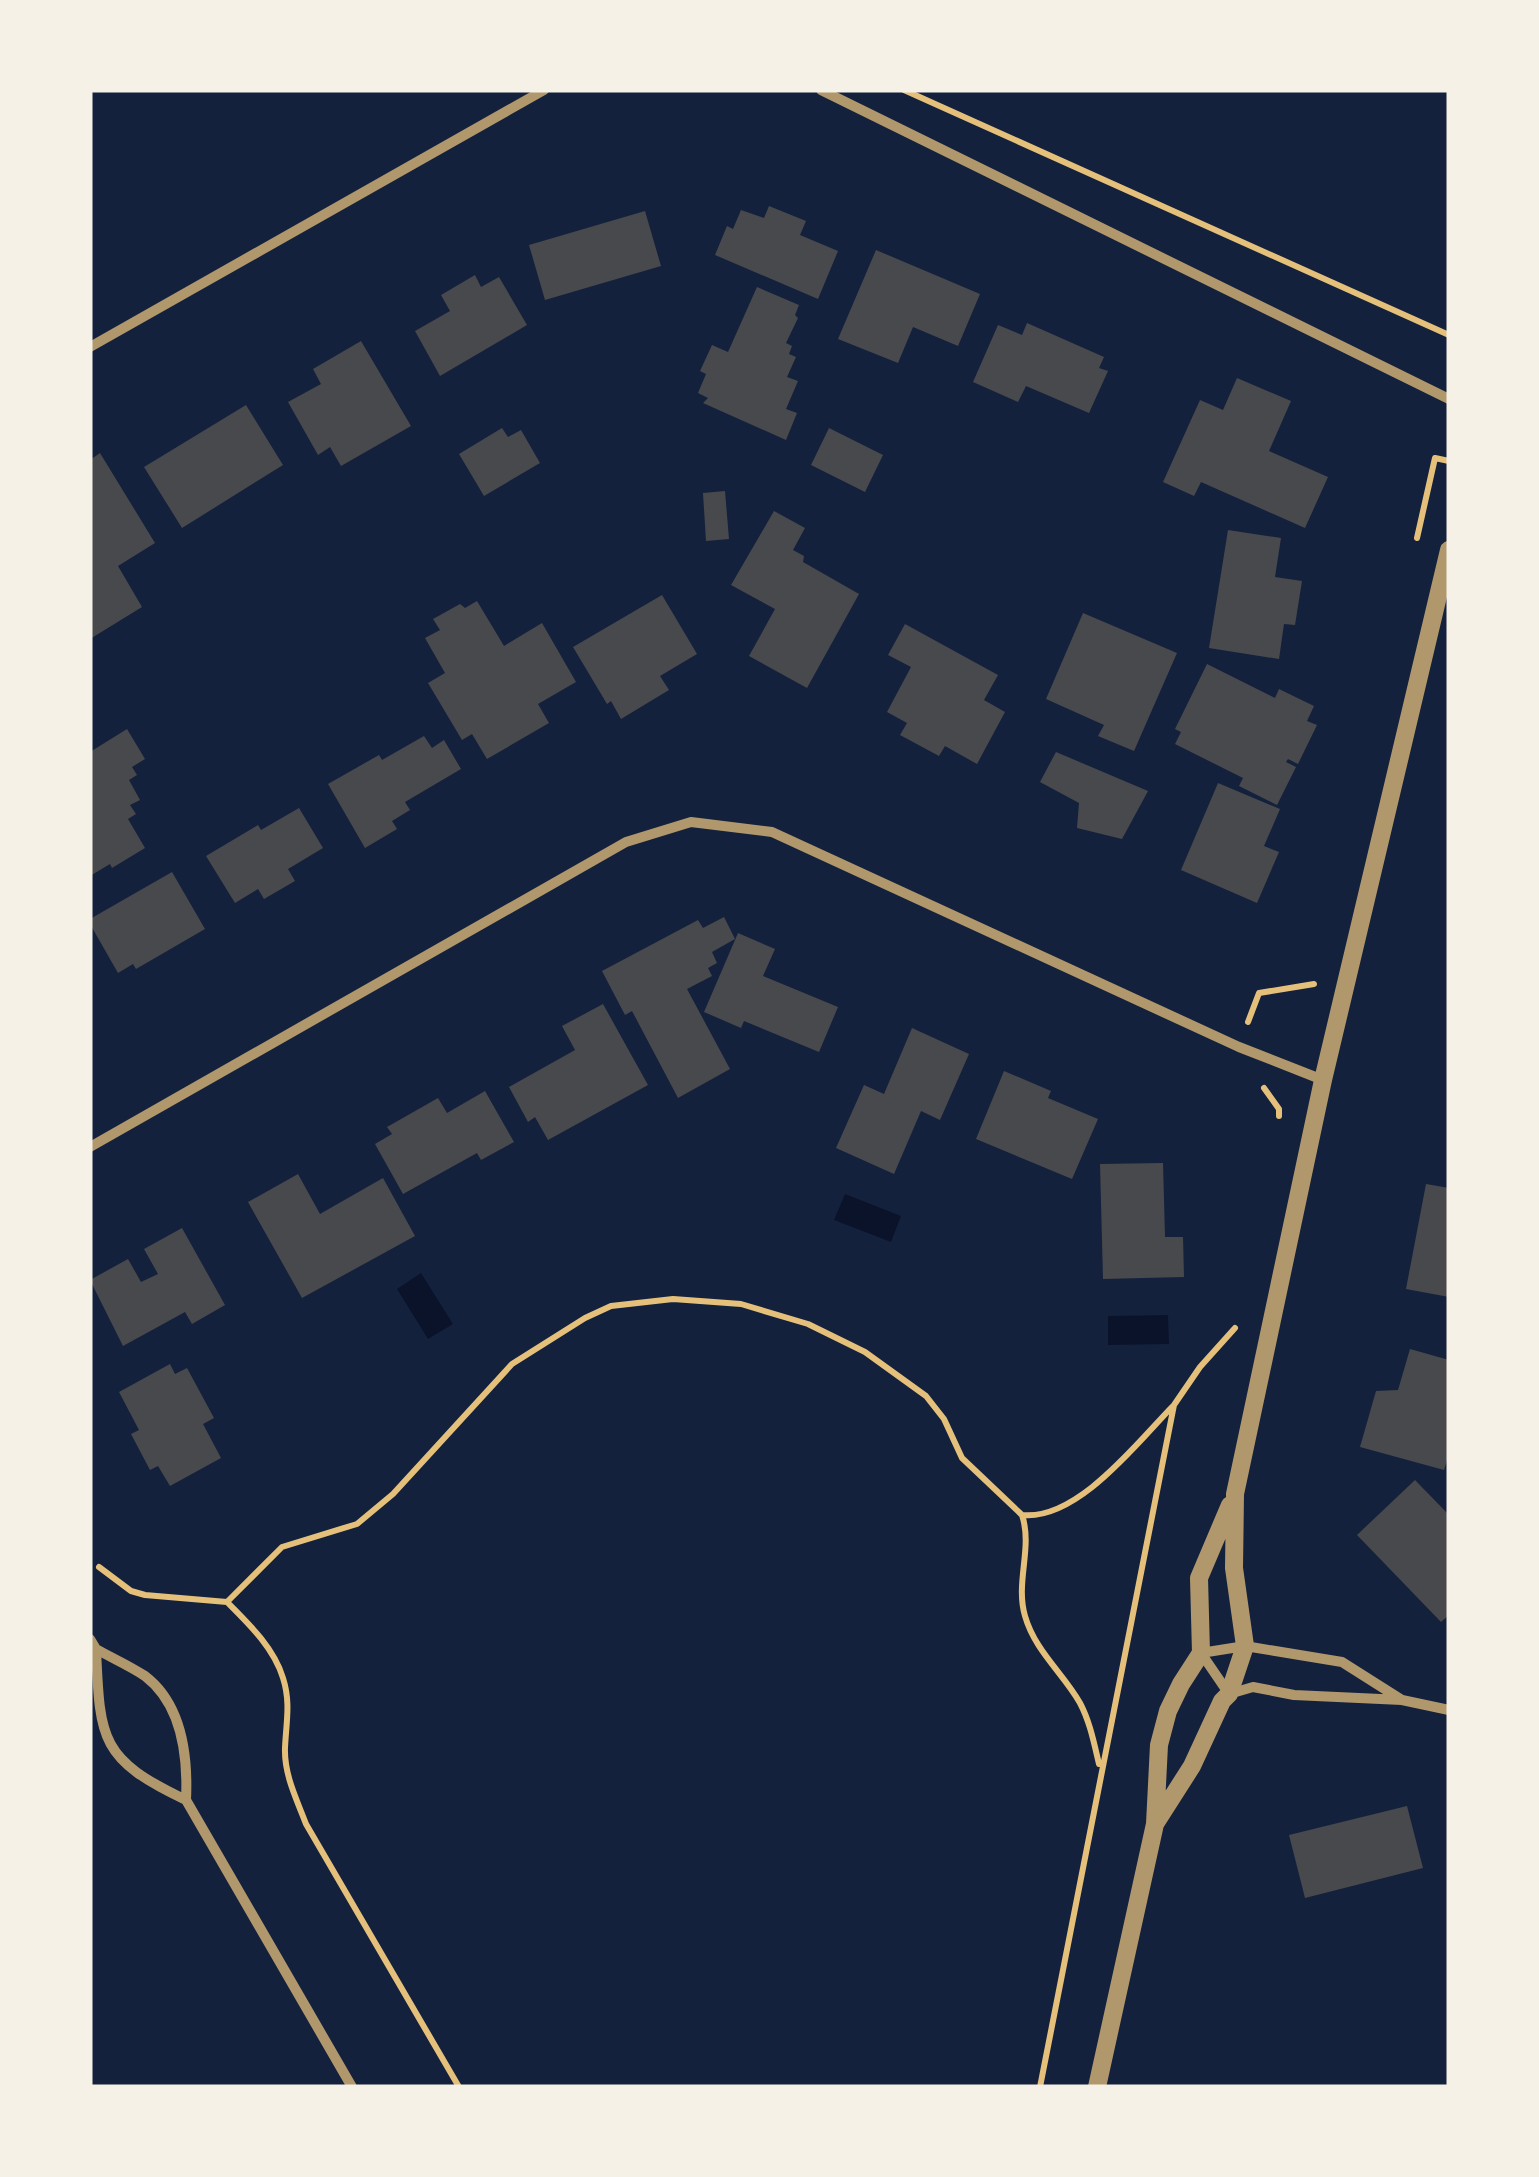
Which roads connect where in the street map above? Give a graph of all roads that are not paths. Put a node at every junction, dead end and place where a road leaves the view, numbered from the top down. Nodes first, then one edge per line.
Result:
1 (544, 90) edge
2 (821, 90) edge
3 (90, 347) edge
4 (1449, 399) edge
5 (1449, 550) edge
6 (1324, 1080) junction
7 (90, 1147) edge
8 (1235, 1494) junction
9 (93, 1644) edge
10 (1245, 1646) junction
11 (1201, 1653) junction
12 (1229, 1694) junction
13 (1402, 1700) junction
14 (1449, 1710) edge
15 (186, 1800) junction
16 (1155, 1824) junction
17 (352, 2087) edge
18 (1098, 2087) edge

1 - 3 street
2 - 4 street
5 - 6 street
6 - 7 street
6 - 8 street
8 - 10 street
8 - 11 street
9 - 15 street
9 - 15 street
10 - 11 street
10 - 12 street
10 - 13 street
11 - 12 street
11 - 16 street
12 - 13 street
12 - 16 street
13 - 14 street
15 - 17 street
16 - 18 street

